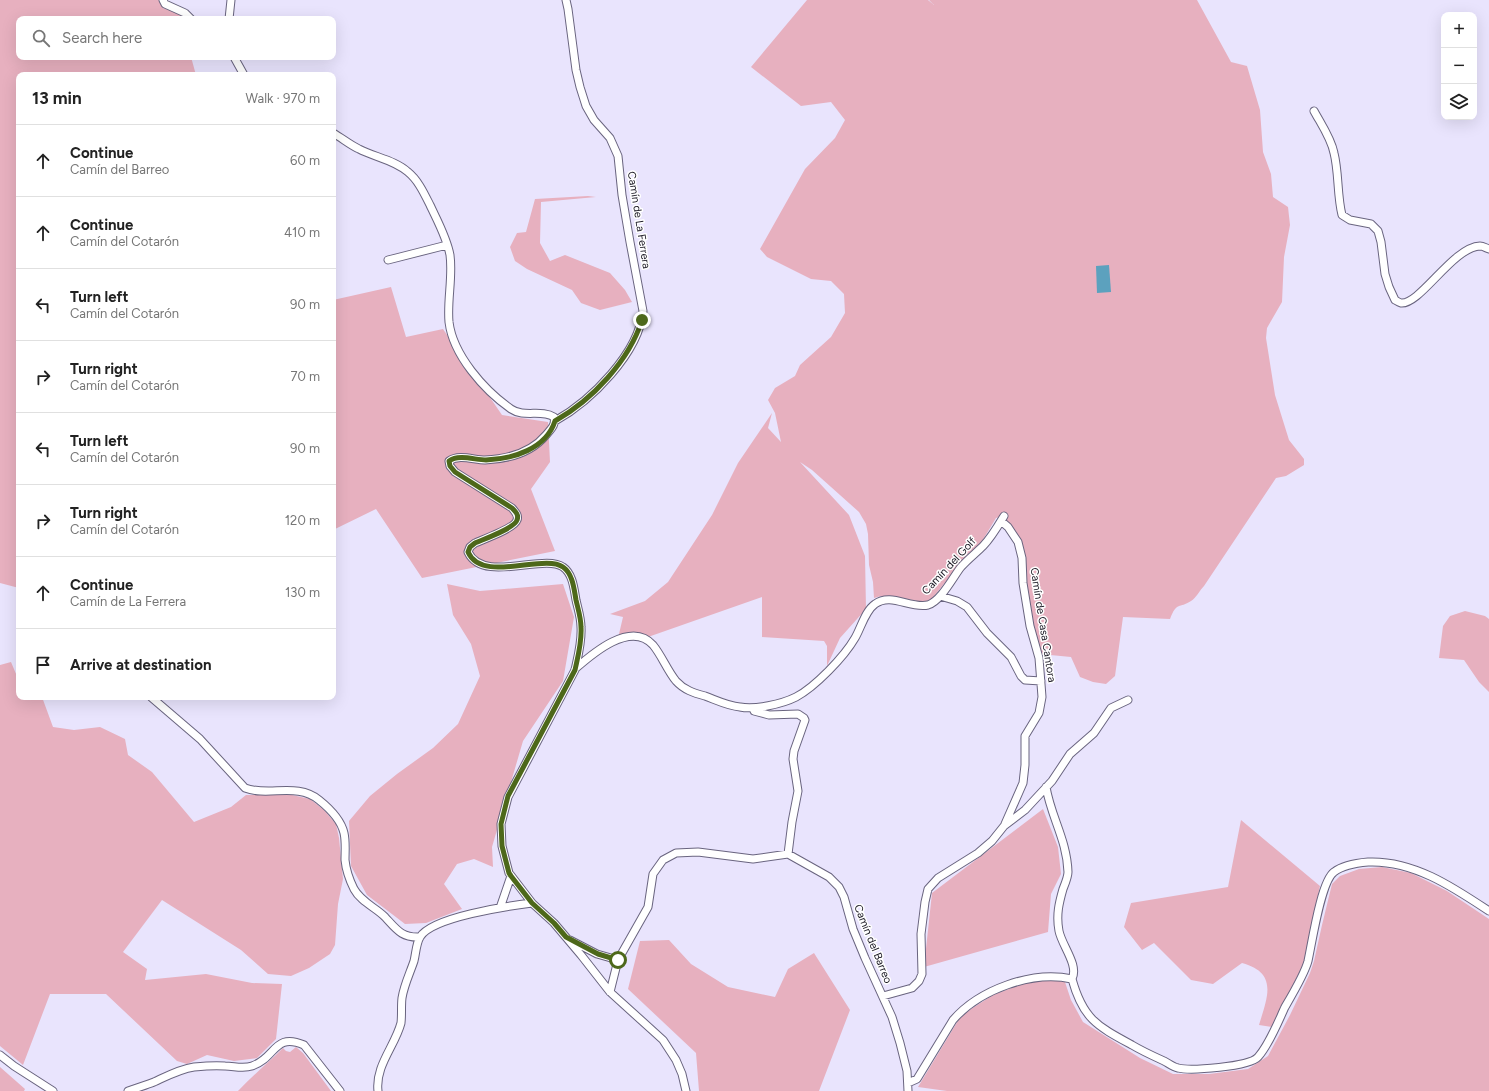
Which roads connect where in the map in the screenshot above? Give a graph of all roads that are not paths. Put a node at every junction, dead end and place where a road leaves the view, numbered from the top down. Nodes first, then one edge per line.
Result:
1 (163, 0) edge
2 (231, 0) edge
3 (566, 0) edge
4 (188, 16) edge
5 (229, 16) edge
6 (234, 60) edge
7 (242, 72) edge
8 (1314, 111) dead end
9 (336, 135) edge
10 (447, 245) junction
11 (1489, 249) edge
12 (388, 260) dead end
13 (555, 421) junction
14 (1002, 519) joint
15 (940, 596) junction
16 (575, 670) junction
17 (1041, 681) junction
18 (154, 700) edge
19 (1128, 700) dead end
20 (753, 708) junction
21 (1046, 787) junction
22 (1004, 826) junction
23 (788, 854) junction
24 (511, 876) junction
25 (532, 903) junction
26 (500, 908) junction
27 (1489, 911) edge
28 (420, 937) junction
29 (566, 937) junction
30 (618, 960) junction
31 (1072, 979) junction
32 (610, 992) junction
33 (883, 996) junction
34 (0, 1055) edge
35 (908, 1087) edge
36 (53, 1091) edge
37 (128, 1091) edge
38 (340, 1091) edge
39 (378, 1091) edge
40 (686, 1091) edge

1 - 4 street
2 - 5 street
3 - 13 street, Camín de La Ferrera
6 - 7 street
8 - 11 street
9 - 10 street
10 - 12 street
10 - 13 street
13 - 16 street
14 - 15 street, Camín del Golf
14 - 17 street, Camín de Casa Cantora
15 - 17 street
15 - 20 street, Camín del Golf
16 - 20 street, Camín del Golf
16 - 24 street
17 - 22 street, Camín de Casa Cantora
18 - 28 street
19 - 21 street
20 - 23 street
21 - 22 street
21 - 31 street
22 - 33 street
23 - 30 street
23 - 33 street, Camín del Barreo
24 - 25 street
24 - 26 street
25 - 26 street
25 - 29 street
26 - 28 street
27 - 31 street
28 - 39 street
29 - 30 street
29 - 32 street
30 - 32 street
31 - 35 street
32 - 40 street
33 - 35 street, Camín del Barreo
34 - 36 street
37 - 38 street

